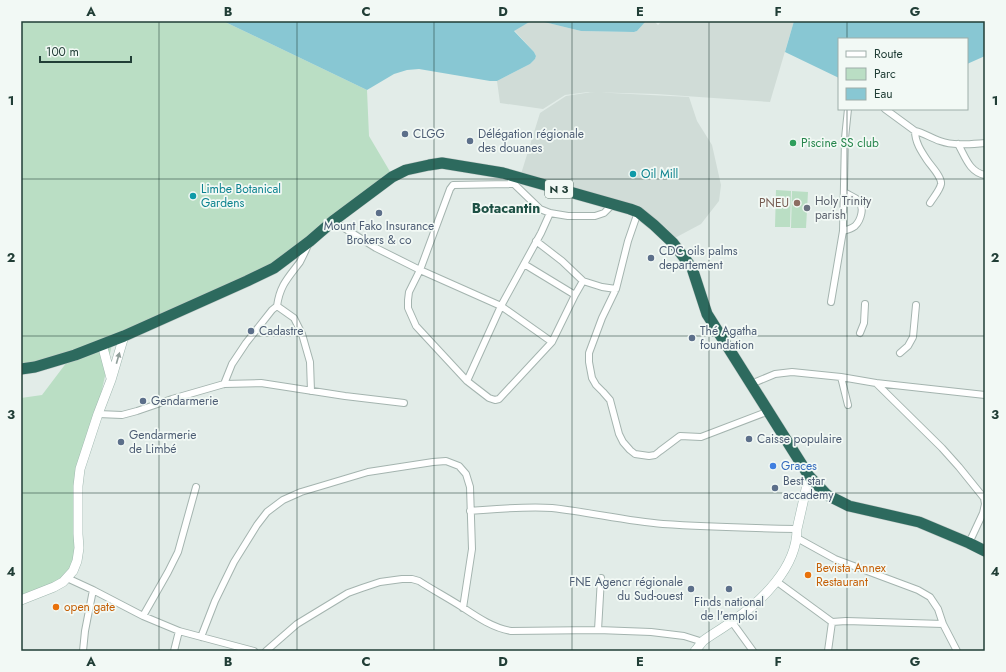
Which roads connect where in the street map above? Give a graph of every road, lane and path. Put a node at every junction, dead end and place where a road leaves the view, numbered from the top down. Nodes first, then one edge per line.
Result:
1 (848, 110) edge
2 (886, 110) edge
3 (915, 131) junction
4 (985, 143) edge
5 (958, 144) junction
6 (503, 173) junction
7 (985, 175) edge
8 (513, 184) junction
9 (844, 192) junction
10 (930, 203) dead end
11 (614, 204) junction
12 (638, 212) junction
13 (550, 213) junction
14 (333, 221) junction
15 (843, 231) junction
16 (310, 240) junction
17 (536, 241) junction
18 (524, 264) junction
19 (420, 270) junction
20 (583, 281) junction
21 (616, 289) junction
22 (574, 295) junction
23 (831, 302) dead end
24 (865, 304) dead end
25 (916, 305) dead end
26 (277, 306) junction
27 (501, 306) junction
28 (860, 333) dead end
29 (124, 336) junction
30 (552, 342) junction
31 (102, 344) junction
32 (900, 353) dead end
33 (21, 370) edge
34 (841, 377) junction
35 (111, 380) junction
36 (468, 381) junction
37 (876, 383) junction
38 (224, 384) junction
39 (751, 384) junction
40 (311, 391) junction
41 (985, 395) edge
42 (404, 403) dead end
43 (848, 405) dead end
44 (769, 411) junction
45 (98, 414) junction
46 (809, 476) junction
47 (196, 487) dead end
48 (470, 511) junction
49 (797, 534) junction
50 (969, 542) junction
51 (985, 551) edge
52 (67, 578) junction
53 (601, 578) dead end
54 (776, 581) junction
55 (93, 590) junction
56 (21, 600) edge
57 (463, 608) junction
58 (143, 616) junction
59 (732, 622) junction
60 (832, 622) junction
61 (943, 624) junction
62 (598, 630) junction
63 (179, 631) junction
64 (201, 637) junction
65 (703, 642) junction
66 (83, 651) edge
67 (174, 651) edge
68 (254, 651) edge
69 (266, 651) edge
70 (695, 651) edge
71 (753, 651) edge
72 (828, 651) edge
73 (957, 651) edge

1 - 9 street
2 - 3 street
3 - 5 street
3 - 10 street
4 - 5 street
5 - 7 street
6 - 8 street
6 - 11 highway, N 3
6 - 14 highway, N 3
8 - 13 street
8 - 19 street
9 - 15 street
9 - 15 street
11 - 12 highway, N 3
11 - 13 street
12 - 21 street
12 - 39 highway, N 3
13 - 17 street
14 - 16 highway, N 3
14 - 19 street
15 - 23 street
16 - 26 street
16 - 29 highway, N 3
17 - 18 street
17 - 20 street
18 - 22 street
18 - 27 street
19 - 27 street
19 - 36 street
20 - 21 street
20 - 22 street
21 - 44 street
22 - 30 street
24 - 28 street
25 - 32 street
26 - 38 street
26 - 40 street
27 - 30 street
27 - 36 street
29 - 31 highway, N 3
35 -> 29 street
30 - 36 street
31 - 33 highway, N 3
31 - 35 street
34 - 37 street
34 - 39 street
34 - 43 street
35 - 45 street
37 - 41 street
37 - 50 street
38 - 40 street
38 - 45 street
39 - 44 highway, N 3
40 - 42 street
44 - 46 highway, N 3
45 - 52 street
46 - 49 street
46 - 50 highway, N 3
47 - 58 street
48 - 49 street
48 - 57 street
48 - 64 street
49 - 54 street
49 - 61 street
50 - 51 highway, N 3
52 - 55 street
52 - 56 street
53 - 62 street
54 - 59 street
54 - 60 street
55 - 58 street
55 - 66 street
57 - 62 street
57 - 69 street
58 - 63 street
59 - 65 street
59 - 71 street
60 - 61 street
60 - 72 street
61 - 73 street
62 - 65 street
63 - 64 street
63 - 67 street
64 - 68 street
65 - 70 street

